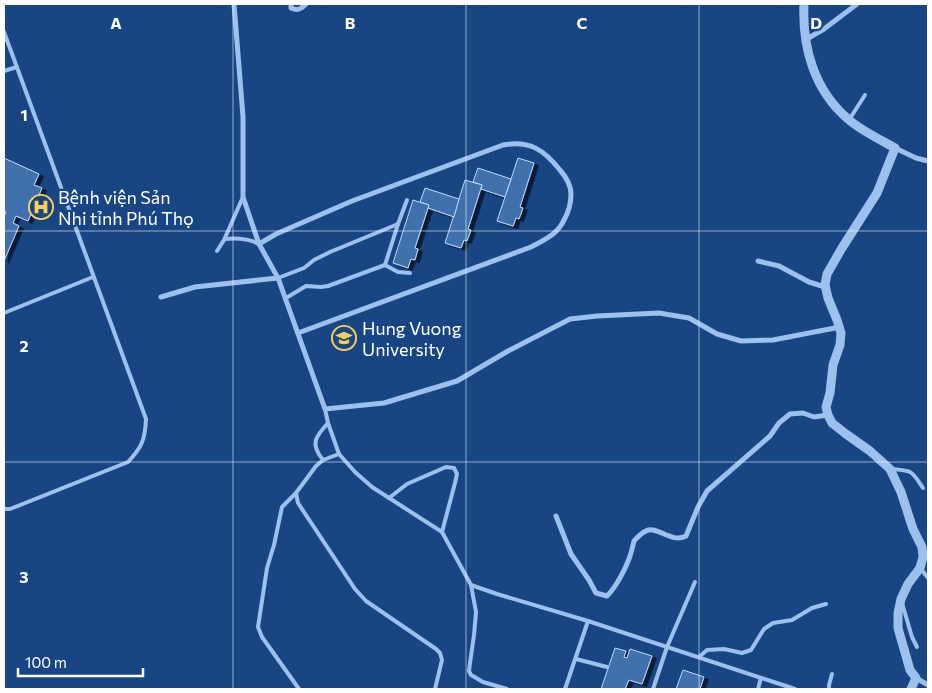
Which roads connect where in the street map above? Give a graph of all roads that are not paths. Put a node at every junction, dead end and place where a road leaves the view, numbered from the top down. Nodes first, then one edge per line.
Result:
1 (234, 4) edge
2 (291, 4) edge
3 (306, 4) edge
4 (804, 4) edge
5 (857, 4) edge
6 (4, 32) edge
7 (805, 40) junction
8 (17, 66) junction
9 (4, 71) edge
10 (866, 95) dead end
11 (849, 120) junction
12 (895, 148) junction
13 (928, 161) edge
14 (243, 197) junction
15 (407, 200) dead end
16 (398, 224) junction
17 (224, 240) junction
18 (259, 244) junction
19 (217, 251) dead end
20 (758, 261) dead end
21 (385, 265) junction
22 (410, 273) dead end
23 (93, 277) junction
24 (278, 278) junction
25 (826, 288) junction
26 (161, 298) dead end
27 (286, 298) junction
28 (4, 313) edge
29 (840, 327) junction
30 (298, 333) junction
31 (325, 409) junction
32 (828, 415) junction
33 (328, 423) junction
34 (339, 454) junction
35 (323, 460) junction
36 (890, 469) junction
37 (923, 488) dead end
38 (296, 493) junction
39 (388, 498) junction
40 (4, 509) edge
41 (556, 516) dead end
42 (442, 532) junction
43 (925, 546) edge
44 (920, 568) junction
45 (928, 578) edge
46 (695, 582) dead end
47 (471, 585) junction
48 (901, 599) junction
49 (826, 604) dead end
50 (588, 621) junction
51 (667, 647) junction
52 (917, 647) dead end
53 (576, 658) junction
54 (699, 658) junction
55 (606, 667) dead end
56 (832, 674) dead end
57 (761, 678) junction
58 (916, 678) junction
59 (928, 685) edge
60 (299, 689) edge
61 (435, 689) edge
62 (506, 689) edge
63 (566, 689) edge
64 (653, 689) edge
65 (758, 689) edge
66 (795, 689) edge
67 (830, 689) edge
68 (911, 689) edge

1 - 14 street
2 - 3 street
4 - 7 street
5 - 7 street
6 - 8 lane
7 - 11 street
8 - 9 lane
8 - 23 lane
10 - 11 lane
11 - 12 street
12 - 13 street
12 - 25 street
14 - 17 lane
14 - 18 street
15 - 16 lane
16 - 21 lane
16 - 24 lane
17 - 18 lane
17 - 19 lane
18 - 24 street
18 - 30 street
20 - 25 street
21 - 22 lane
21 - 27 lane
23 - 28 lane
23 - 40 lane
24 - 26 street
24 - 27 street
25 - 29 street
27 - 30 street
29 - 31 street
29 - 32 street
30 - 31 street
31 - 33 lane
32 - 36 street
32 - 41 street
33 - 34 lane
33 - 35 lane
34 - 35 lane
34 - 39 lane
35 - 38 lane
36 - 37 lane
36 - 43 street
38 - 60 lane
38 - 61 lane
39 - 42 lane
39 - 42 lane
42 - 47 lane
43 - 44 street
44 - 45 lane
44 - 48 street
46 - 51 lane
47 - 50 lane
47 - 62 lane
48 - 52 lane
48 - 58 street
49 - 54 lane
50 - 51 lane
50 - 53 lane
51 - 54 lane
51 - 64 lane
53 - 55 lane
53 - 63 lane
54 - 57 lane
56 - 67 lane
57 - 65 lane
57 - 66 lane
58 - 59 street
58 - 68 street

